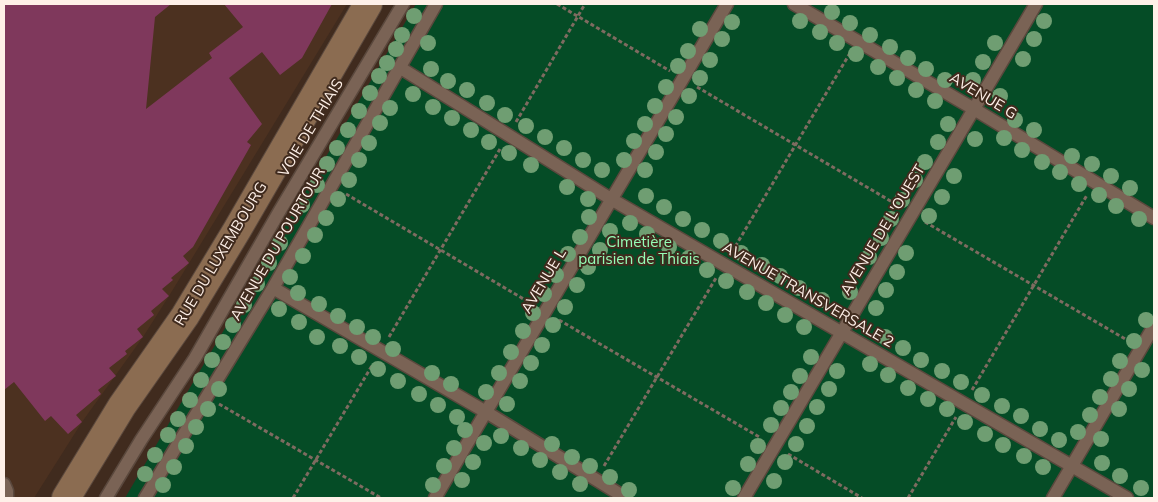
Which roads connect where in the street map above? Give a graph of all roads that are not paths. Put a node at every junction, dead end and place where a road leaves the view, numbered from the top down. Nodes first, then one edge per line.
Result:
1 (368, 4) edge
2 (403, 4) edge
3 (436, 4) edge
4 (727, 4) edge
5 (794, 4) edge
6 (1036, 4) edge
7 (399, 67) junction
8 (974, 109) junction
9 (611, 199) junction
10 (1154, 218) edge
11 (273, 288) junction
12 (1154, 326) edge
13 (842, 333) junction
14 (486, 412) junction
15 (1071, 466) junction
16 (4, 484) edge
17 (7, 498) edge
18 (66, 498) edge
19 (106, 498) edge
20 (144, 498) edge
21 (435, 498) edge
22 (626, 498) edge
23 (744, 498) edge
24 (1052, 498) edge
25 (1127, 498) edge

1 - 18 street, RUE DU LUXEMBOURG
2 - 19 lane, VOIE DE THIAIS
3 - 7 lane, AVENUE DU POURTOUR
4 - 9 lane, AVENUE L
5 - 8 lane, AVENUE G
6 - 8 lane, AVENUE DE L'OUEST
7 - 9 lane, AVENUE TRANSVERSALE 2
7 - 11 lane, AVENUE DU POURTOUR
8 - 10 lane, AVENUE G
8 - 13 lane, AVENUE DE L'OUEST
9 - 13 lane, AVENUE TRANSVERSALE 2
9 - 14 lane, AVENUE L
11 - 14 lane
11 - 20 lane, AVENUE DU POURTOUR
12 - 15 lane
13 - 15 lane, AVENUE TRANSVERSALE 2
13 - 23 lane, AVENUE DE L'OUEST
14 - 21 lane, AVENUE L
14 - 22 lane
15 - 24 lane
15 - 25 lane, AVENUE TRANSVERSALE 2
16 - 17 lane

